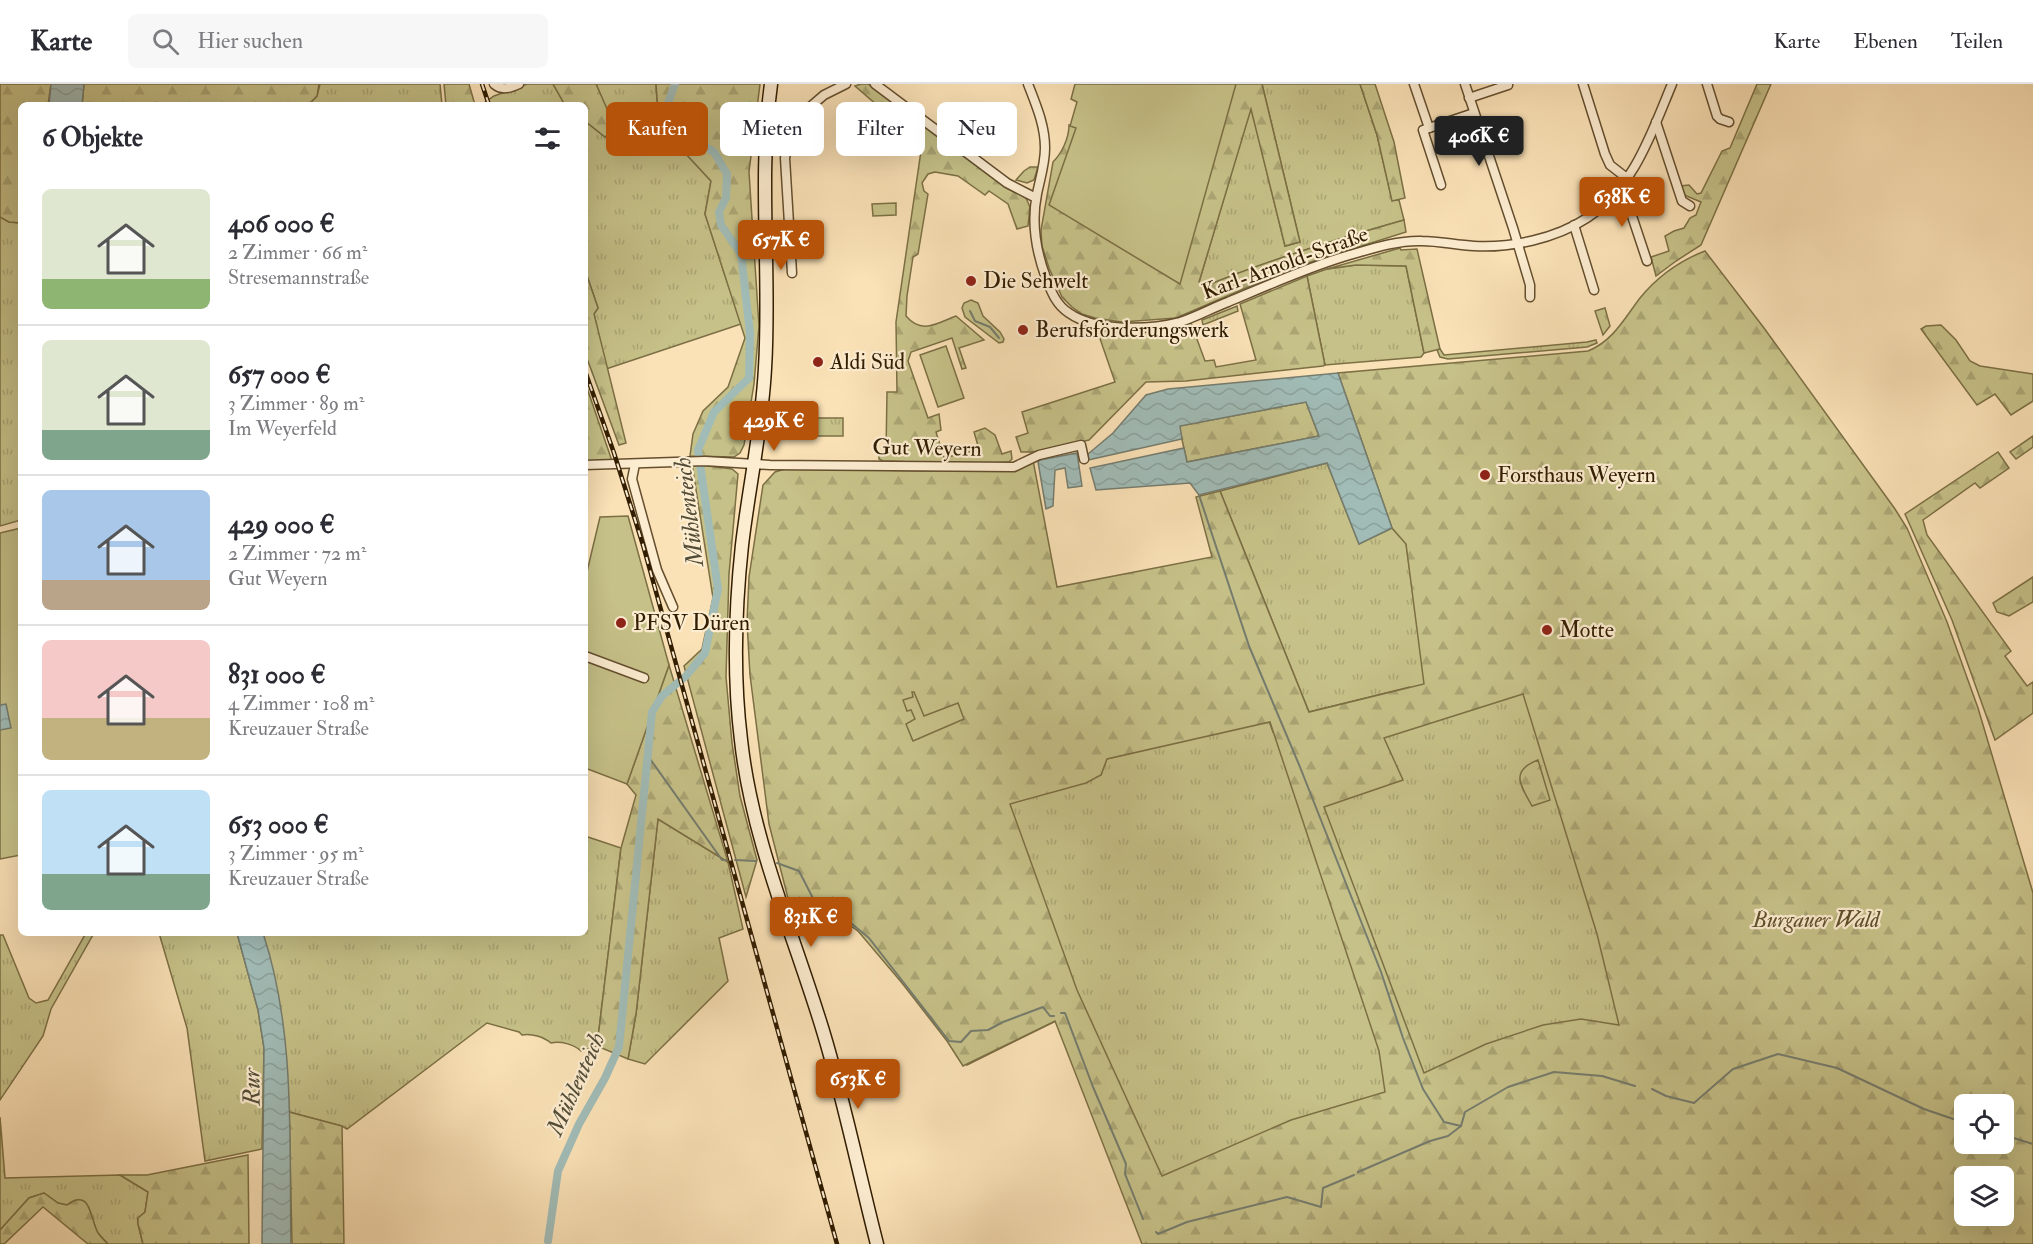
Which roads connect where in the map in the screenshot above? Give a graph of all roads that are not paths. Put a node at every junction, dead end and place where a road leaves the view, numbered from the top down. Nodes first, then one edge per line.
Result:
1 (494, 84) edge
2 (519, 84) edge
3 (771, 84) edge
4 (846, 84) edge
5 (875, 84) edge
6 (1028, 84) edge
7 (1414, 84) edge
8 (1465, 84) edge
9 (1583, 84) edge
10 (1672, 84) edge
11 (1707, 84) edge
12 (1509, 85) edge
13 (1469, 98) junction
14 (1474, 113) junction
15 (1656, 122) junction
16 (1729, 122) dead end
17 (1429, 128) junction
18 (1625, 183) junction
19 (1441, 185) dead end
20 (1036, 198) junction
21 (1689, 206) dead end
22 (1574, 225) junction
23 (1517, 243) junction
24 (1647, 261) dead end
25 (792, 273) dead end
26 (1594, 290) dead end
27 (1530, 297) dead end
28 (1084, 459) dead end
29 (635, 464) junction
30 (754, 464) junction
31 (588, 465) edge
32 (673, 607) dead end
33 (588, 657) edge
34 (645, 678) dead end
35 (877, 1244) edge

1 - 2 street
3 - 30 main road
4 - 25 street
5 - 20 street
6 - 20 street, Karl-Arnold-Straße
7 - 17 street
8 - 13 street
9 - 18 street
10 - 15 street, Karl-Arnold-Straße
11 - 16 street
12 - 13 street
13 - 14 street
14 - 17 street
14 - 23 street
15 - 18 street, Karl-Arnold-Straße
15 - 21 street
17 - 19 street
18 - 22 street, Karl-Arnold-Straße
18 - 24 street
20 - 23 street, Karl-Arnold-Straße
22 - 23 street, Karl-Arnold-Straße
22 - 26 street
23 - 27 street
28 - 30 street, Gut Weyern
29 - 30 street
29 - 31 street
29 - 32 street
30 - 35 main road
33 - 34 street

